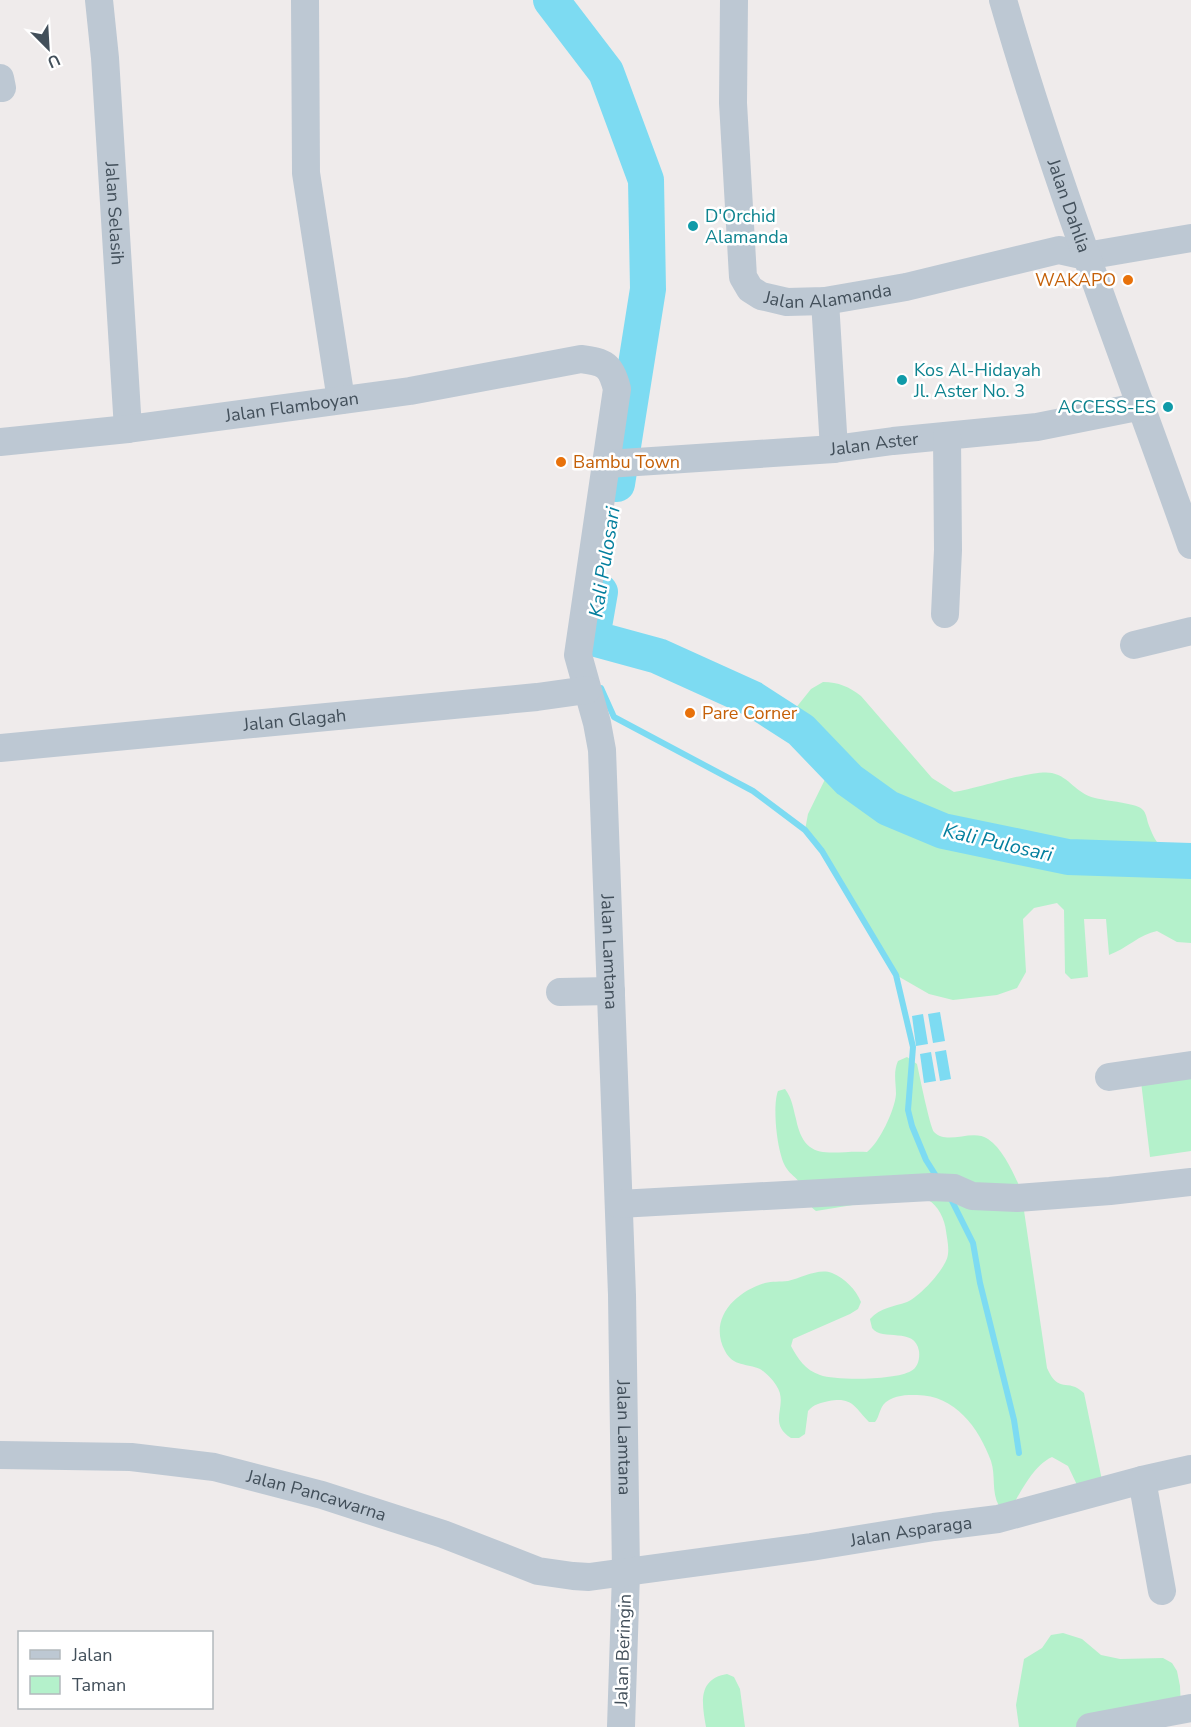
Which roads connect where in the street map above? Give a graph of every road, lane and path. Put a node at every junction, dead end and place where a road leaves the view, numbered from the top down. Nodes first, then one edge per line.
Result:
1 (99, 0) edge
2 (305, 0) edge
3 (734, 0) edge
4 (1003, 0) edge
5 (1191, 238) edge
6 (1086, 256) junction
7 (825, 301) junction
8 (581, 359) joint
9 (341, 400) junction
10 (1142, 406) junction
11 (128, 429) junction
12 (947, 436) junction
13 (0, 442) edge
14 (834, 449) junction
15 (607, 464) junction
16 (1191, 545) edge
17 (945, 614) dead end
18 (1191, 631) edge
19 (1134, 645) dead end
20 (587, 690) junction
21 (0, 748) edge
22 (611, 991) junction
23 (560, 992) dead end
24 (1191, 1065) edge
25 (1108, 1077) dead end
26 (1191, 1182) edge
27 (619, 1204) junction
28 (0, 1455) edge
29 (1191, 1469) edge
30 (1142, 1480) junction
31 (626, 1573) junction
32 (1162, 1592) dead end
33 (1191, 1708) edge
34 (621, 1727) edge
35 (1090, 1727) edge

1 - 11 street, Jalan Selasih
2 - 9 street
3 - 7 street, Jalan Alamanda
4 - 6 street, Jalan Dahlia
5 - 6 street
6 - 7 street, Jalan Alamanda
6 - 10 street, Jalan Dahlia
7 - 14 street, Jalan Alamanda
8 - 9 street, Jalan Flamboyan
8 - 15 street, Jalan Lamtana
9 - 11 street, Jalan Flamboyan
10 - 12 street, Jalan Aster
10 - 16 street, Jalan Dahlia
11 - 13 street, Jalan Flamboyan
12 - 14 street, Jalan Aster
12 - 17 street
14 - 15 street, Jalan Aster
15 - 20 street, Jalan Lamtana
18 - 19 street
20 - 21 street, Jalan Glagah
20 - 22 street, Jalan Lamtana
22 - 23 street
22 - 27 street, Jalan Lamtana
24 - 25 street
26 - 27 street
27 - 31 street, Jalan Lamtana
28 - 31 street, Jalan Pancawarna
29 - 30 street, Jalan Asparaga
30 - 31 street, Jalan Asparaga
30 - 32 street
31 - 34 street, Jalan Beringin
33 - 35 street

